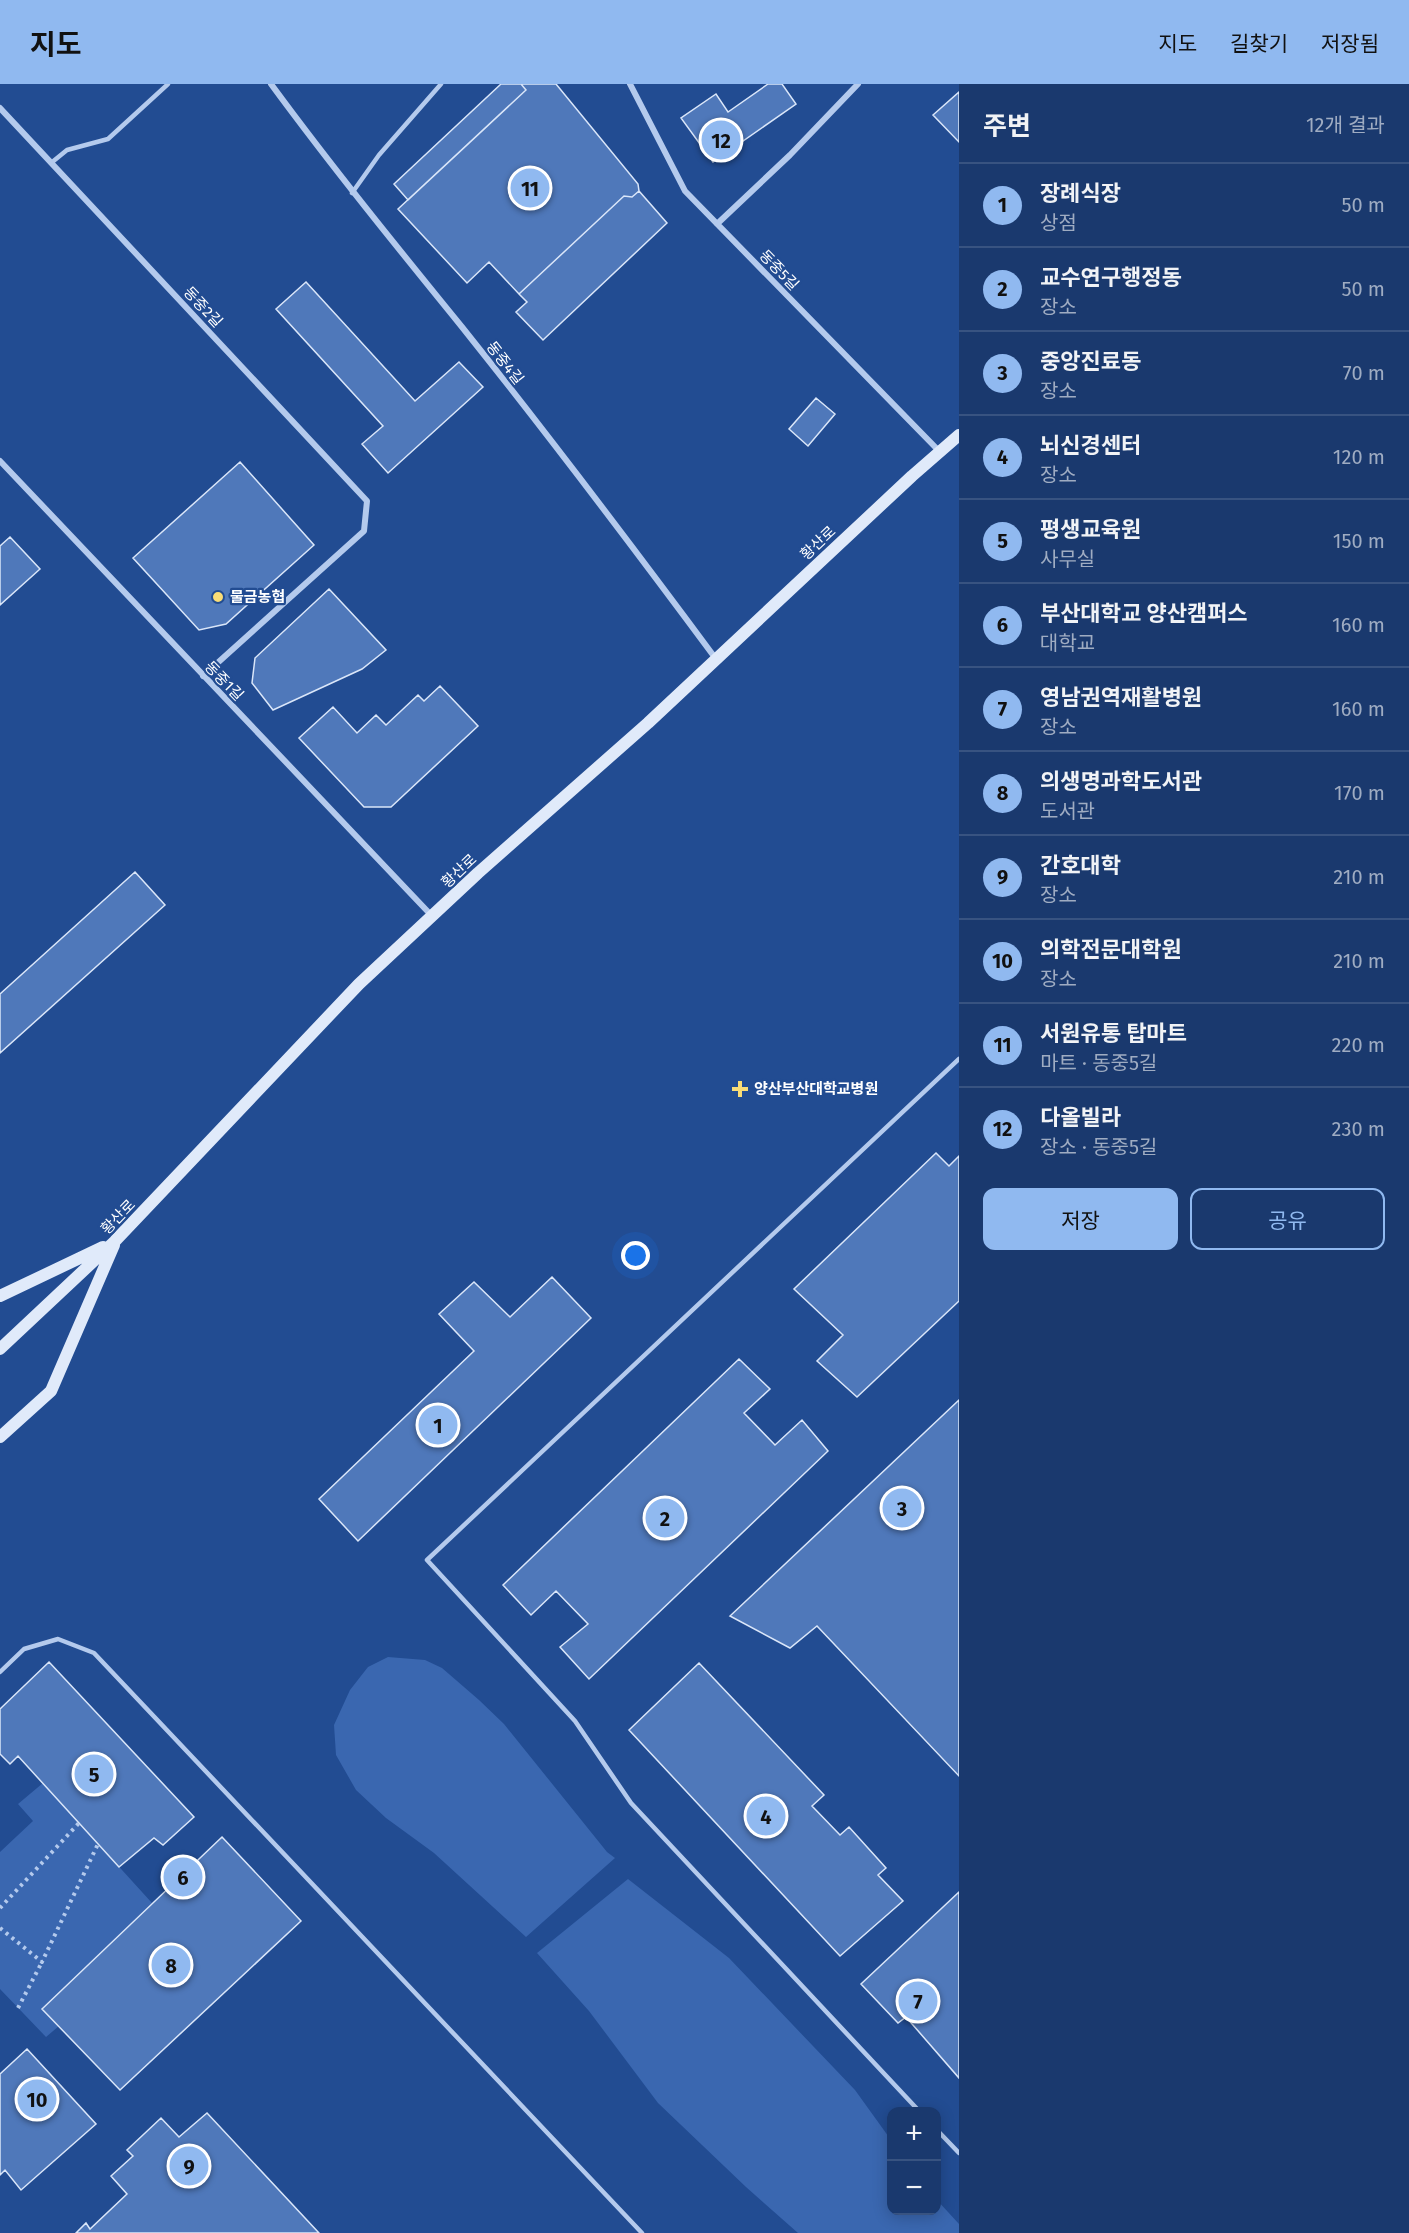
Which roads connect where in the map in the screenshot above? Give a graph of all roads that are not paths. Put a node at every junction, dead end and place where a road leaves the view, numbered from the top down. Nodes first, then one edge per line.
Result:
1 (168, 84) edge
2 (271, 84) edge
3 (441, 84) edge
4 (630, 84) edge
5 (858, 84) edge
6 (0, 108) edge
7 (51, 163) junction
8 (352, 193) junction
9 (717, 224) junction
10 (959, 435) edge
11 (940, 452) junction
12 (0, 461) edge
13 (716, 659) junction
14 (202, 676) junction
15 (432, 916) junction
16 (959, 1059) edge
17 (115, 1241) junction
18 (0, 1296) edge
19 (0, 1348) edge
20 (0, 1437) edge
21 (0, 1672) edge
22 (915, 2107) edge
23 (941, 2134) edge
24 (959, 2153) edge
25 (642, 2233) edge

1 - 7 lane
2 - 8 street, 동중4길
3 - 8 lane
4 - 9 street, 동중5길
5 - 9 street
6 - 7 street, 동중2길
7 - 14 street, 동중2길
8 - 13 street, 동중4길
9 - 11 street, 동중5길
10 - 11 main road, 황산로
11 - 13 main road, 황산로
12 - 14 street, 동중1길
13 - 15 main road, 황산로
14 - 15 street, 동중1길
15 - 17 main road, 황산로
16 - 22 lane
17 - 18 main road
17 - 19 main road, 황산로
17 - 20 main road
21 - 25 lane
23 - 24 lane

